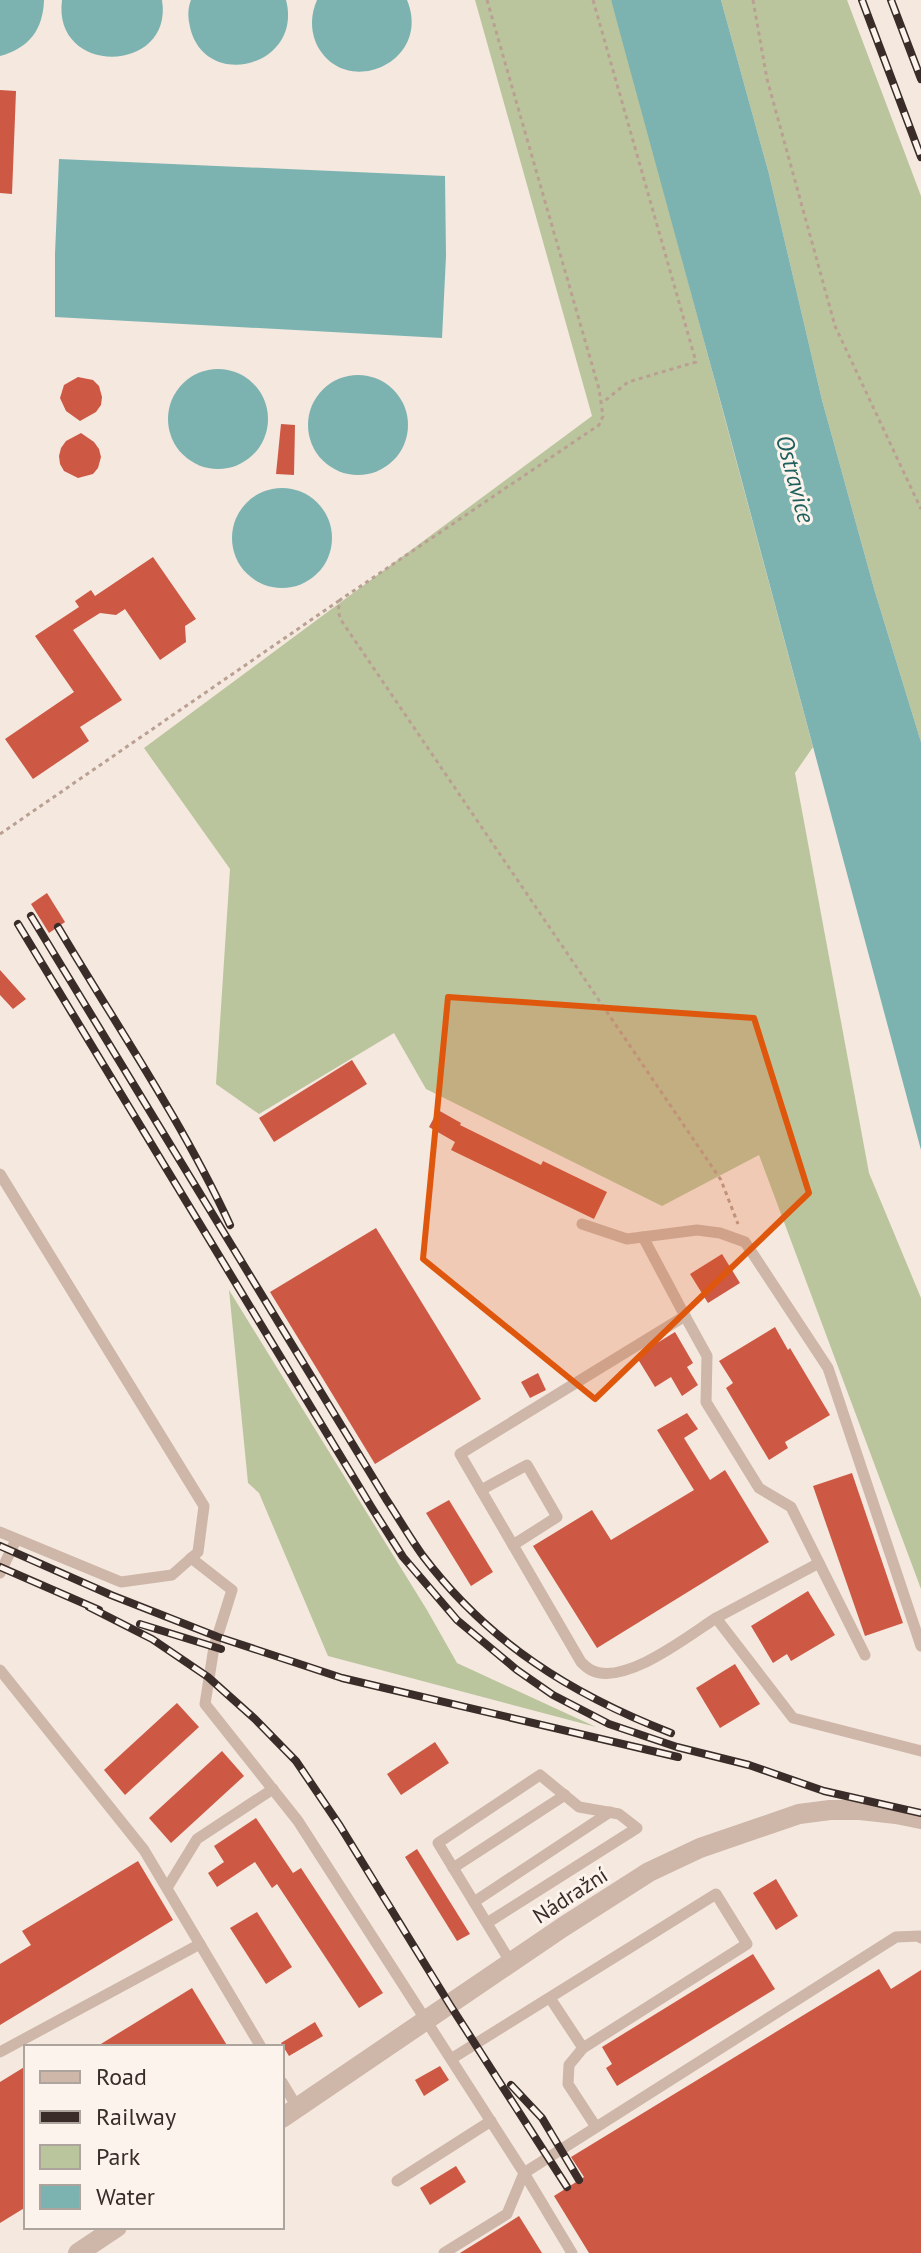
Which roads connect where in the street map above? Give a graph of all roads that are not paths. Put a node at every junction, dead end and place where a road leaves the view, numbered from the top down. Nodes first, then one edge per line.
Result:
1 (0, 1174) edge
2 (582, 1224) dead end
3 (643, 1237) junction
4 (685, 1316) junction
5 (481, 1490) junction
6 (0, 1532) edge
7 (16, 1540) junction
8 (513, 1545) junction
9 (191, 1558) junction
10 (819, 1563) junction
11 (0, 1573) edge
12 (716, 1618) junction
13 (921, 1646) edge
14 (865, 1655) dead end
15 (0, 1670) edge
16 (921, 1751) edge
17 (273, 1789) junction
18 (565, 1795) junction
19 (610, 1812) junction
20 (921, 1819) edge
21 (453, 1868) junction
22 (167, 1888) junction
23 (474, 1902) junction
24 (487, 1923) junction
25 (921, 1938) edge
26 (200, 1944) junction
27 (511, 1963) junction
28 (550, 1998) junction
29 (427, 2021) junction
30 (260, 2045) edge
31 (583, 2048) junction
32 (0, 2052) edge
33 (451, 2059) junction
34 (284, 2090) edge
35 (290, 2112) edge
36 (491, 2121) junction
37 (596, 2127) junction
38 (524, 2173) junction
39 (397, 2181) dead end
40 (114, 2229) edge
41 (78, 2253) edge
42 (444, 2253) edge
43 (572, 2253) edge

1 - 9 lane
2 - 3 lane
3 - 4 lane
3 - 13 lane
4 - 5 lane
4 - 10 lane
5 - 8 lane
5 - 8 lane
6 - 7 lane
7 - 9 lane
7 - 11 lane
8 - 12 lane
9 - 17 lane
10 - 12 lane
10 - 14 lane
12 - 16 lane
15 - 22 lane
17 - 22 lane
17 - 29 lane
18 - 19 lane
18 - 21 lane
18 - 21 lane
19 - 23 lane
19 - 24 lane
20 - 27 street, Nádražní
21 - 23 lane
22 - 26 lane
23 - 24 lane
24 - 27 lane
25 - 37 lane
26 - 30 lane
26 - 32 lane
27 - 29 street, Nádražní
28 - 31 lane
28 - 31 lane
28 - 33 lane
29 - 33 lane
29 - 35 street, Nádražní
31 - 37 lane
33 - 36 lane
34 - 35 lane
36 - 38 lane
36 - 39 lane
37 - 38 lane
38 - 42 lane
38 - 43 lane
40 - 41 street

